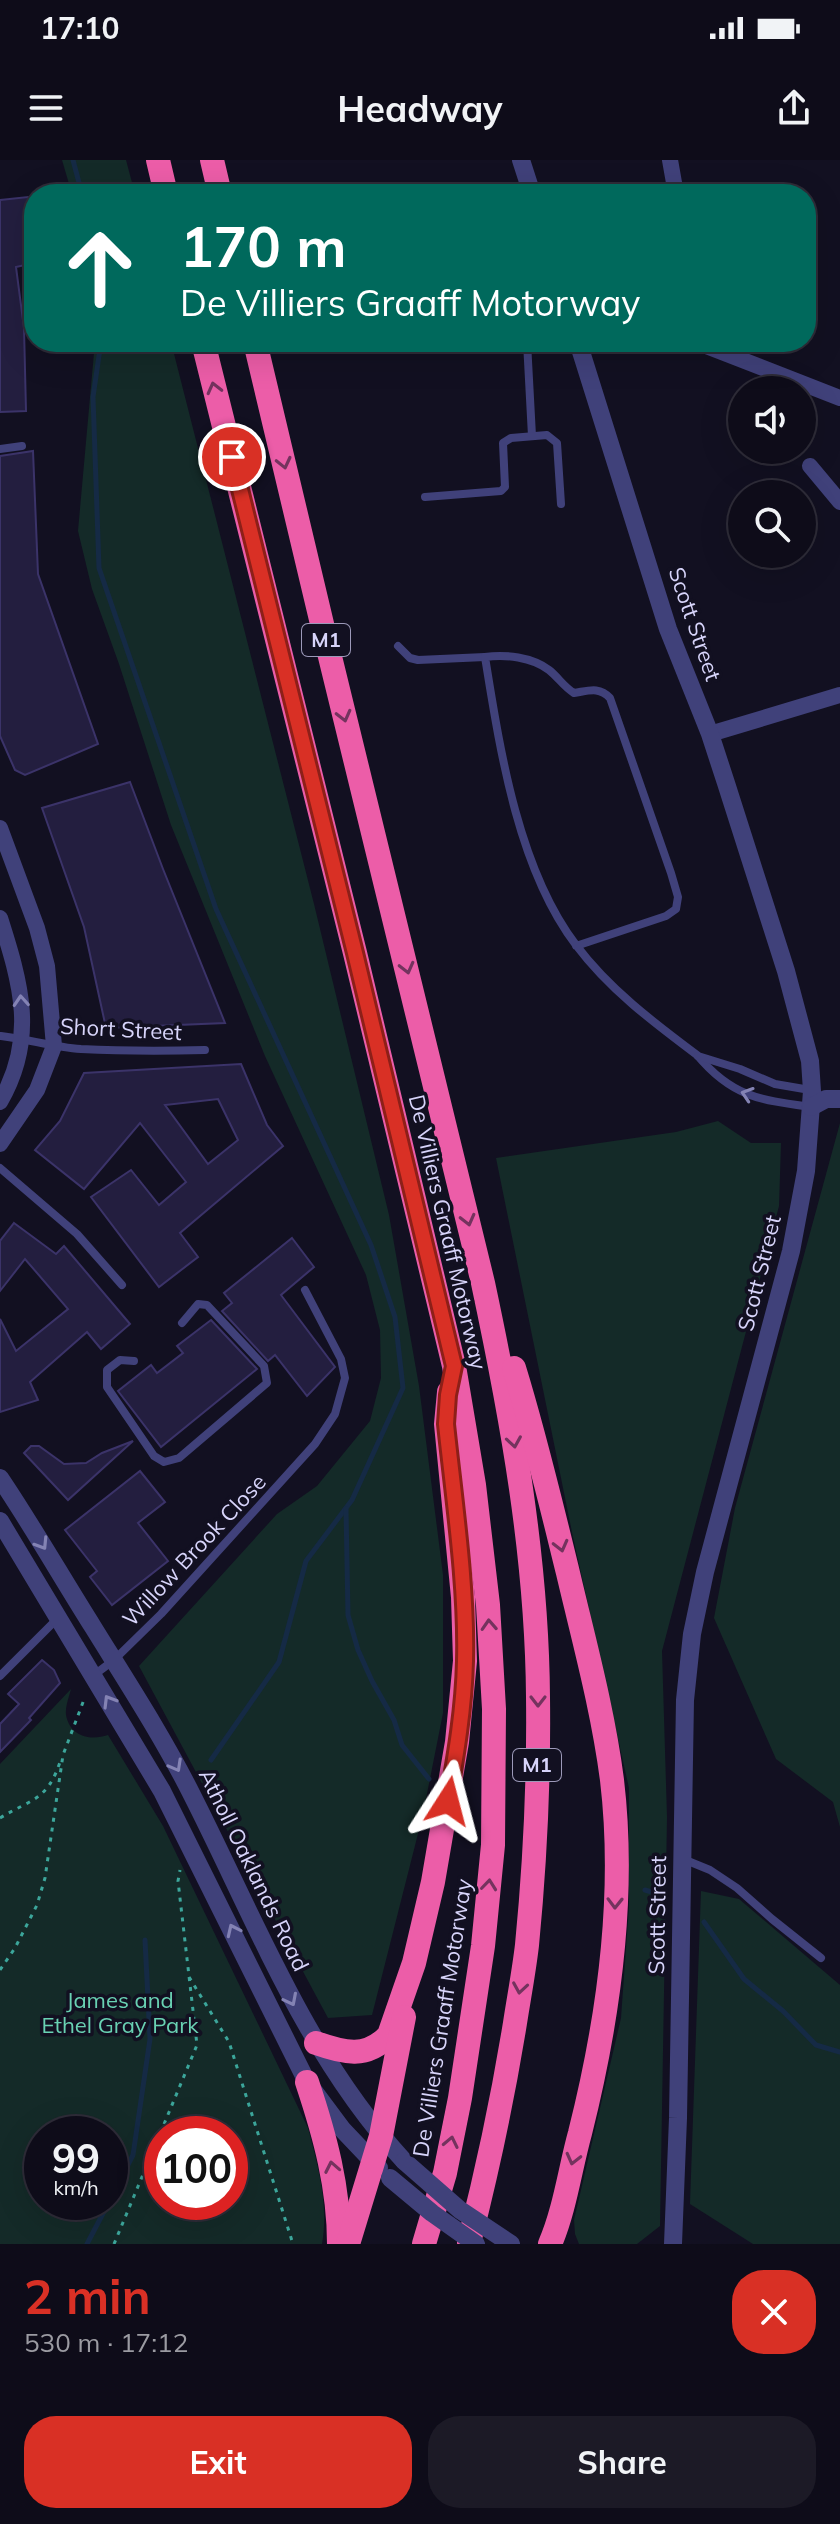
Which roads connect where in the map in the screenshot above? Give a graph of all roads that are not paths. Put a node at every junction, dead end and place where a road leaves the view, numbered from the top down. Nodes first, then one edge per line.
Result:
1 (158, 160) edge
2 (212, 160) edge
3 (521, 160) edge
4 (670, 160) edge
5 (164, 184) edge
6 (218, 184) edge
7 (529, 184) edge
8 (674, 184) edge
9 (205, 352) edge
10 (257, 352) edge
11 (528, 352) edge
12 (581, 352) edge
13 (722, 352) edge
14 (840, 398) edge
15 (532, 436) junction
16 (22, 446) dead end
17 (0, 449) edge
18 (810, 466) dead end
19 (425, 497) dead end
20 (840, 502) edge
21 (561, 504) dead end
22 (398, 646) dead end
23 (485, 657) junction
24 (840, 695) edge
25 (710, 734) junction
26 (0, 828) edge
27 (0, 918) edge
28 (576, 946) junction
29 (1, 1036) edge
30 (29, 1039) junction
31 (54, 1046) junction
32 (205, 1050) dead end
33 (697, 1055) junction
34 (822, 1099) edge
35 (0, 1102) edge
36 (0, 1144) edge
37 (0, 1168) edge
38 (483, 1283) junction
39 (122, 1285) dead end
40 (305, 1290) dead end
41 (182, 1323) dead end
42 (134, 1361) dead end
43 (454, 1366) junction
44 (0, 1478) edge
45 (0, 1521) edge
46 (59, 1617) junction
47 (114, 1660) junction
48 (94, 1675) junction
49 (0, 1676) edge
50 (682, 1858) junction
51 (821, 1958) dead end
52 (414, 1963) junction
53 (316, 2043) junction
54 (307, 2082) junction
55 (381, 2136) junction
56 (382, 2170) junction
57 (673, 2222) junction
58 (339, 2244) edge
59 (348, 2244) edge
60 (424, 2244) edge
61 (468, 2244) edge
62 (476, 2244) edge
63 (511, 2244) edge
64 (550, 2244) edge
65 (656, 2244) edge
66 (673, 2244) edge

1 - 5 highway
2 - 6 highway
3 - 7 street
4 - 8 street
43 -> 9 highway, De Villiers Graaff Motorway / M1
10 -> 38 highway, M1
11 - 15 lane
12 - 25 street, Scott Street
13 - 14 street
15 - 19 lane
15 - 21 lane
16 - 17 lane
18 - 20 street
22 - 23 lane
23 - 28 lane
23 - 28 lane
24 - 25 street
25 - 34 street, Scott Street
26 - 31 street
30 -> 27 street
28 - 33 lane
29 - 30 lane, Short Street
30 - 31 lane, Short Street
30 - 35 street
31 - 32 lane, Short Street
31 - 36 street
33 - 34 lane
34 -> 33 lane
34 - 50 street, Scott Street
37 - 39 lane
38 -> 61 highway, M1
38 -> 64 highway
40 - 47 lane, Willow Brook Close
41 - 42 lane
43 - 52 highway
60 -> 43 highway, De Villiers Graaff Motorway / M1
44 -> 47 street, Atholl Oaklands Road
45 - 46 street, Atholl Oaklands Road
46 - 48 street, Atholl Oaklands Road
46 - 49 lane
47 - 48 lane, Willow Brook Close
47 -> 53 street, Atholl Oaklands Road
54 -> 48 street, Atholl Oaklands Road
50 - 51 lane
50 - 57 street, Scott Street
52 - 53 highway
52 - 55 highway
53 - 55 street, Atholl Oaklands Road
54 - 56 street, Atholl Oaklands Road
58 -> 54 highway
55 - 56 highway
55 - 63 street, Atholl Oaklands Road, bridge
56 - 59 highway
56 - 62 street, Atholl Oaklands Road, bridge
57 - 65 street
57 - 66 street, Scott Street

